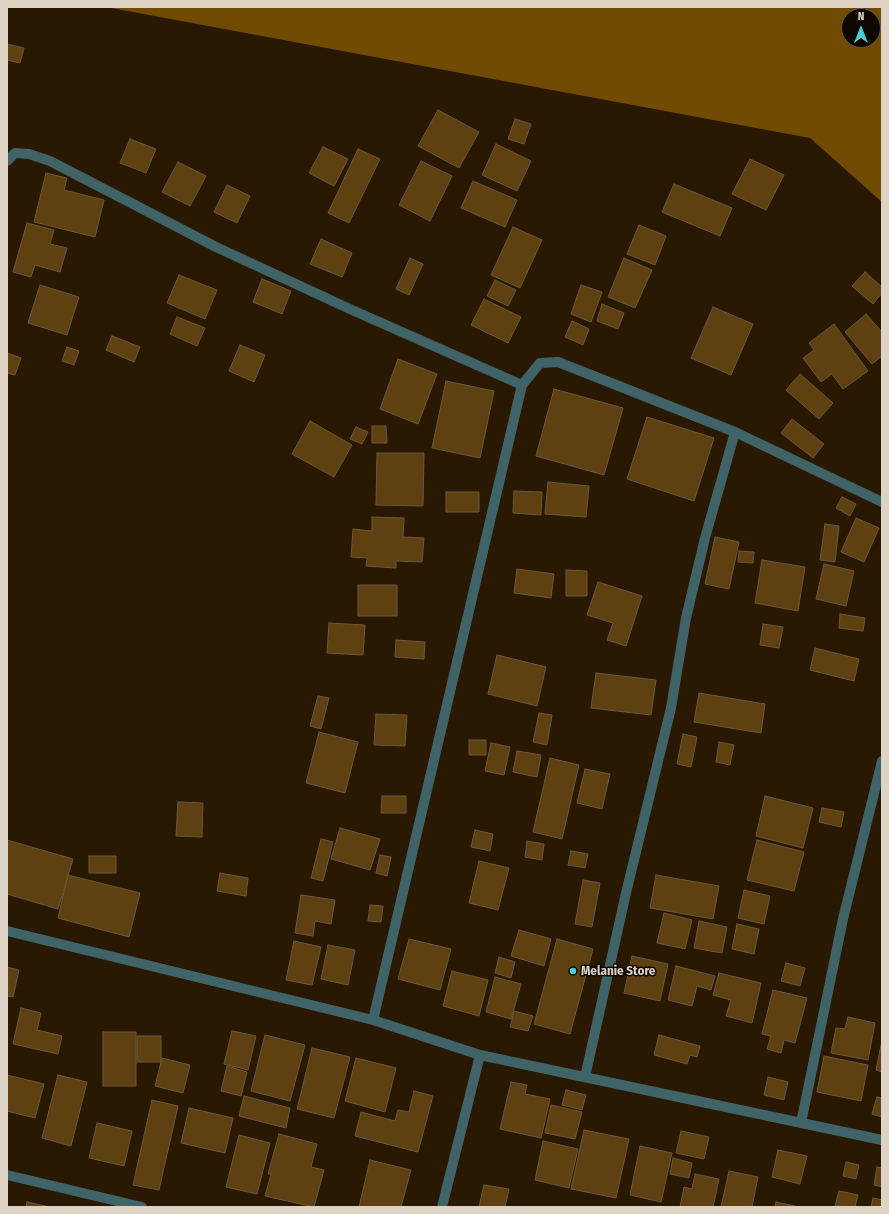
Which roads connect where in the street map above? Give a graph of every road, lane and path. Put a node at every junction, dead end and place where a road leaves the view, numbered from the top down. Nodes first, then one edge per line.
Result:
1 (7, 161) edge
2 (522, 385) junction
3 (735, 432) junction
4 (882, 502) edge
5 (882, 761) edge
6 (7, 931) edge
7 (373, 1020) junction
8 (480, 1055) junction
9 (585, 1077) junction
10 (801, 1123) junction
11 (882, 1140) edge
12 (7, 1175) edge
13 (142, 1207) edge
14 (442, 1207) edge

1 - 2 street
2 - 3 street
2 - 7 street
3 - 4 street
3 - 9 street
5 - 10 street
6 - 7 street
7 - 8 street
8 - 9 street
8 - 14 street
9 - 10 street
10 - 11 street
12 - 13 street

